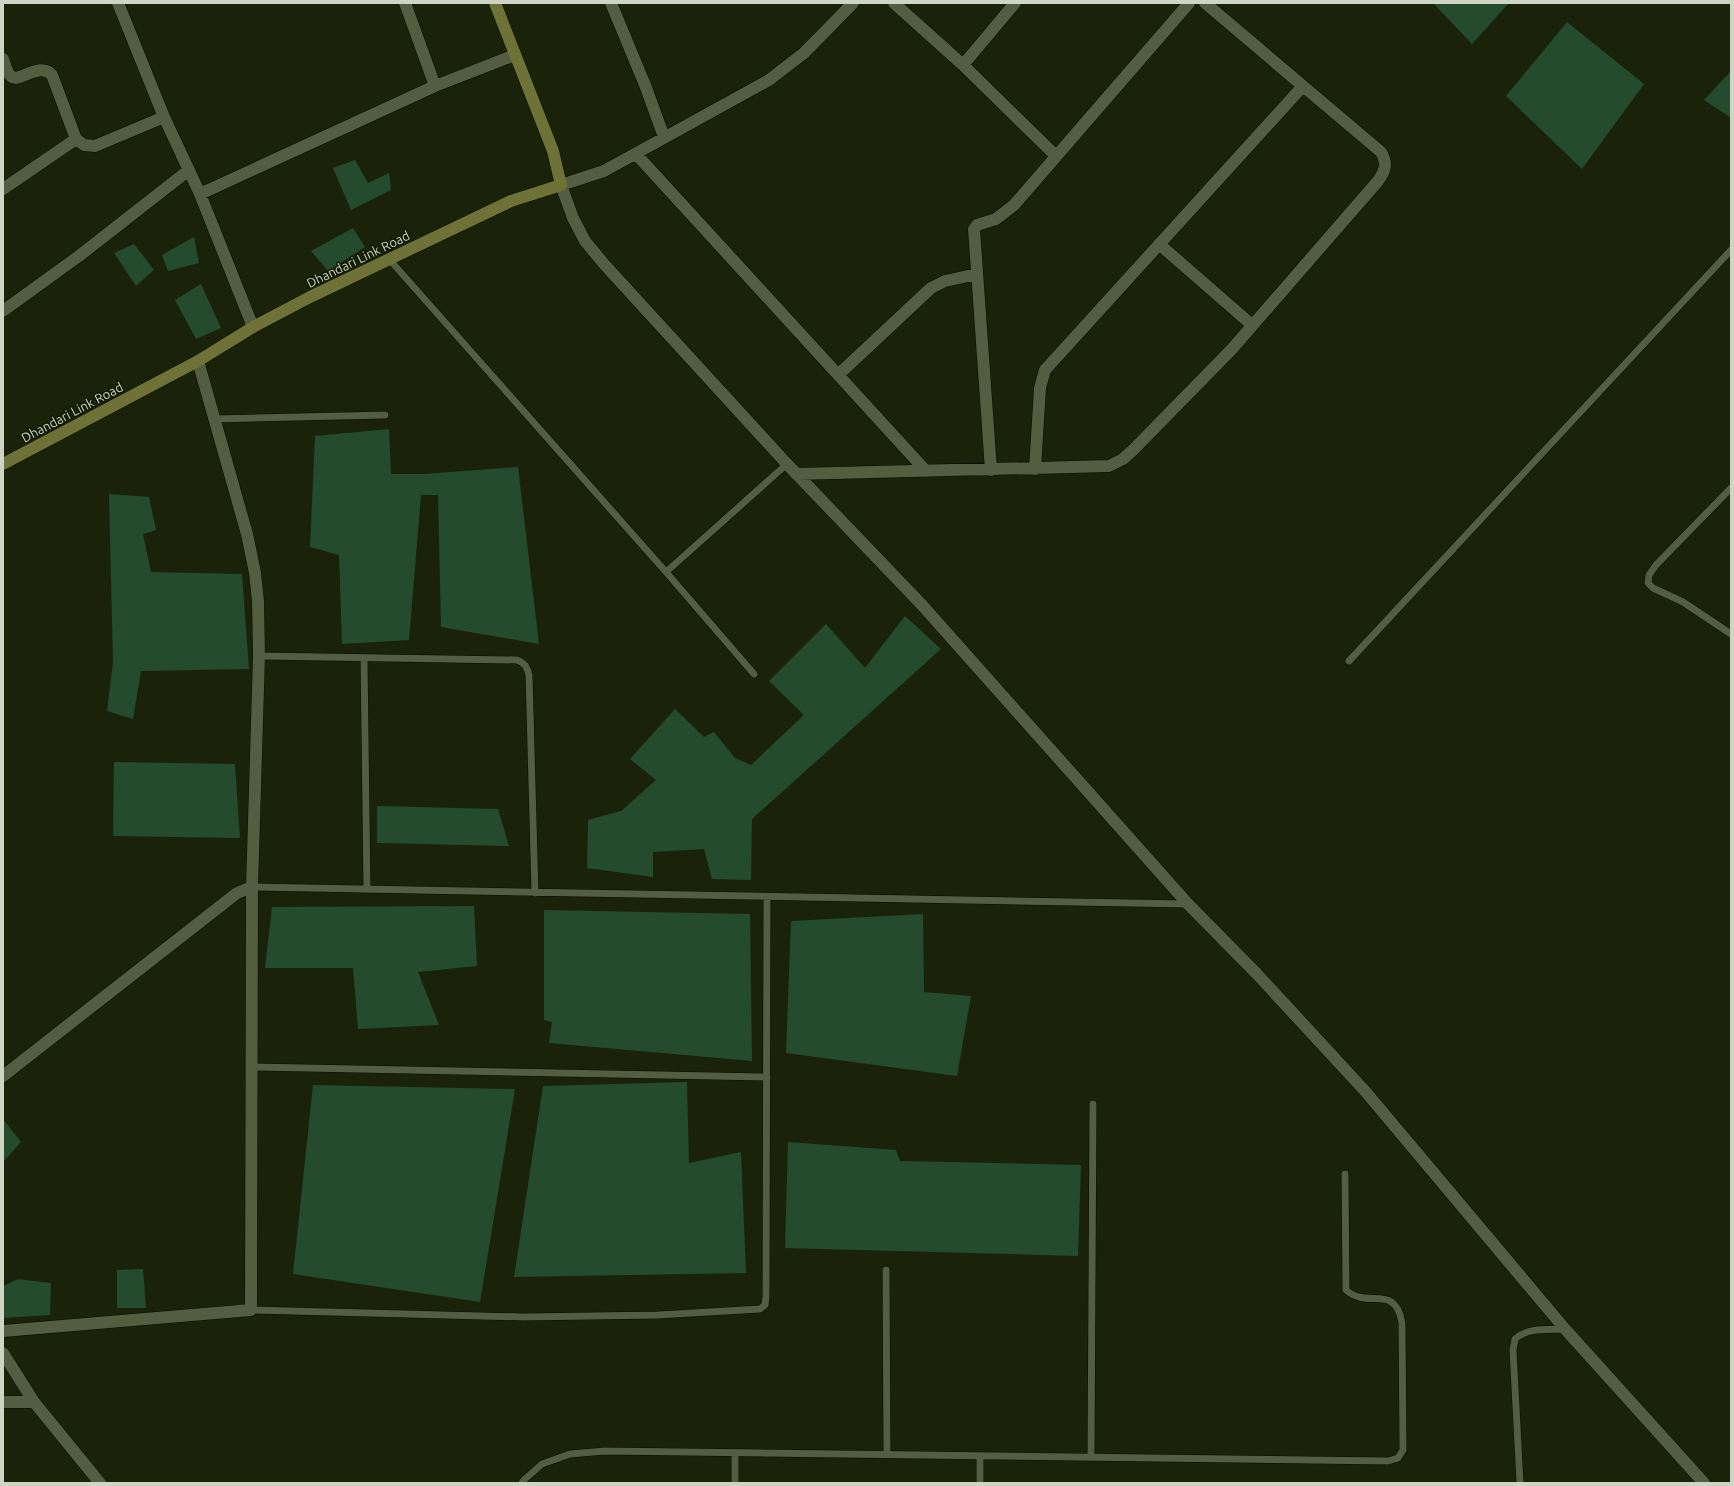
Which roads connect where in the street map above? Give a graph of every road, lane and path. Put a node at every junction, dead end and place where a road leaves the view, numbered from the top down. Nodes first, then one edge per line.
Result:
1 (118, 3) edge
2 (405, 3) edge
3 (495, 3) edge
4 (611, 3) edge
5 (853, 3) edge
6 (894, 3) edge
7 (1016, 3) edge
8 (1189, 3) edge
9 (1205, 3) edge
10 (516, 55) junction
11 (3, 59) edge
12 (963, 65) junction
13 (435, 86) junction
14 (1303, 86) junction
15 (164, 117) junction
16 (664, 137) junction
17 (76, 139) junction
18 (636, 154) junction
19 (1056, 156) junction
20 (190, 170) junction
21 (561, 184) junction
22 (3, 189) edge
23 (200, 194) junction
24 (1159, 244) junction
25 (1731, 250) edge
26 (388, 259) junction
27 (977, 274) junction
28 (3, 312) edge
29 (1252, 325) junction
30 (254, 327) junction
31 (198, 361) junction
32 (838, 375) junction
33 (385, 415) dead end
34 (214, 420) junction
35 (3, 464) edge
36 (787, 464) junction
37 (1035, 469) junction
38 (991, 470) junction
39 (926, 471) junction
40 (796, 474) junction
41 (1731, 488) edge
42 (666, 572) junction
43 (1731, 634) edge
44 (259, 656) junction
45 (364, 658) junction
46 (1349, 661) dead end
47 (754, 674) dead end
48 (252, 887) junction
49 (367, 889) junction
50 (535, 892) junction
51 (767, 897) junction
52 (1188, 904) junction
53 (252, 1067) junction
54 (3, 1076) edge
55 (767, 1077) junction
56 (1093, 1104) dead end
57 (1345, 1174) dead end
58 (886, 1270) dead end
59 (251, 1310) junction
60 (1565, 1329) junction
61 (3, 1331) edge
62 (3, 1353) edge
63 (3, 1402) edge
64 (34, 1402) junction
65 (735, 1453) junction
66 (888, 1454) junction
67 (980, 1456) junction
68 (1091, 1457) junction
69 (100, 1483) edge
70 (522, 1483) edge
71 (735, 1483) edge
72 (980, 1483) edge
73 (1520, 1483) edge
74 (1704, 1483) edge

1 - 15 street
2 - 13 street
3 - 10 street
4 - 16 street
5 - 16 street
6 - 12 street
7 - 12 street
8 - 19 street
9 - 14 street
10 - 13 street
10 - 21 street
11 - 17 street
12 - 19 street
13 - 23 street
14 - 24 street
14 - 29 street
15 - 17 street
15 - 20 street
16 - 18 street
17 - 22 street
18 - 21 street
18 - 32 street
19 - 27 street
20 - 23 street
20 - 28 street
21 - 26 street, Dhandari Link Road
21 - 36 street
23 - 30 street
24 - 29 street
24 - 37 street
25 - 46 lane
26 - 30 street, Dhandari Link Road
26 - 42 lane
27 - 32 street
27 - 38 street
29 - 37 street
30 - 31 street, Dhandari Link Road
31 - 34 street
31 - 35 street, Dhandari Link Road
32 - 39 street
33 - 34 lane
34 - 44 street
36 - 40 street
36 - 42 lane
37 - 38 street
38 - 39 street
39 - 40 street
40 - 52 street
41 - 43 lane
42 - 47 lane
44 - 45 lane
44 - 48 street
45 - 49 lane
45 - 50 lane
48 - 49 lane
48 - 53 street
48 - 54 street
49 - 50 lane
50 - 51 lane
51 - 52 lane
51 - 55 lane
52 - 60 street
53 - 55 lane
53 - 59 street
55 - 59 lane
56 - 68 lane
57 - 68 lane
58 - 66 lane
59 - 61 street
60 - 73 lane
60 - 74 street
62 - 64 street
63 - 64 street
64 - 69 street
65 - 66 lane
65 - 70 lane
65 - 71 lane
66 - 67 lane
67 - 68 lane
67 - 72 lane

